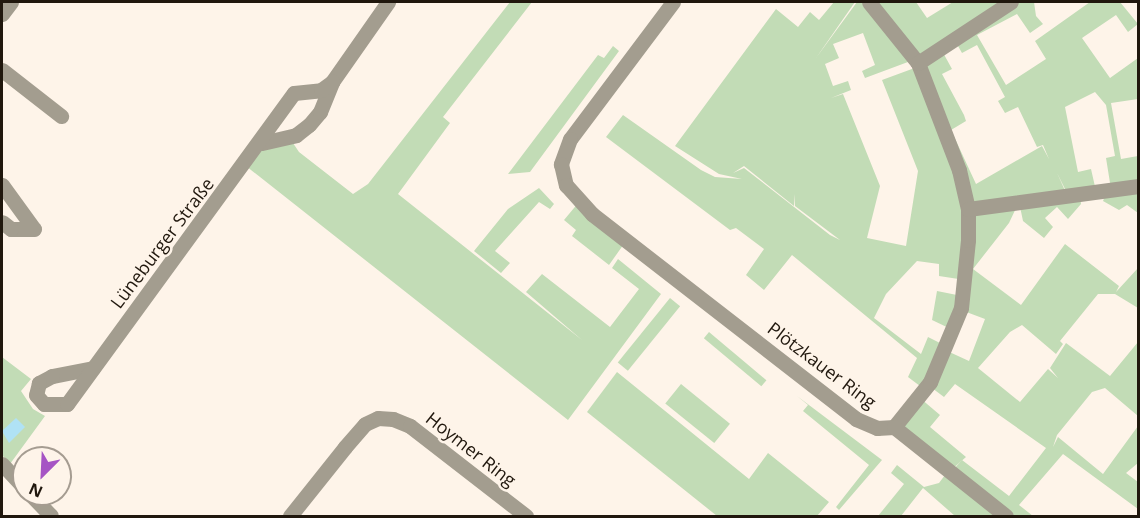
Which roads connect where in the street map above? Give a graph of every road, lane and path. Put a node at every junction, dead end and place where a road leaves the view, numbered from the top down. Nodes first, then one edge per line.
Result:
1 (11, 2) edge
2 (388, 2) edge
3 (673, 2) edge
4 (869, 2) edge
5 (1011, 2) edge
6 (2, 14) edge
7 (918, 63) junction
8 (2, 70) edge
9 (332, 82) junction
10 (61, 116) dead end
11 (262, 142) junction
12 (2, 185) edge
13 (1138, 186) edge
14 (968, 209) junction
15 (2, 222) edge
16 (93, 368) dead end
17 (894, 427) junction
18 (290, 516) edge
19 (526, 516) edge
20 (1006, 516) edge

1 - 6 street
2 - 9 street
3 - 17 street, Plötzkauer Ring
4 - 7 street
5 - 7 street
7 - 14 street
8 - 10 street
9 - 11 street, Lüneburger Straße
9 - 11 street
11 - 16 street, Lüneburger Straße
12 - 15 street
13 - 14 street
14 - 17 street
17 - 20 street
18 - 19 street, Hoymer Ring

